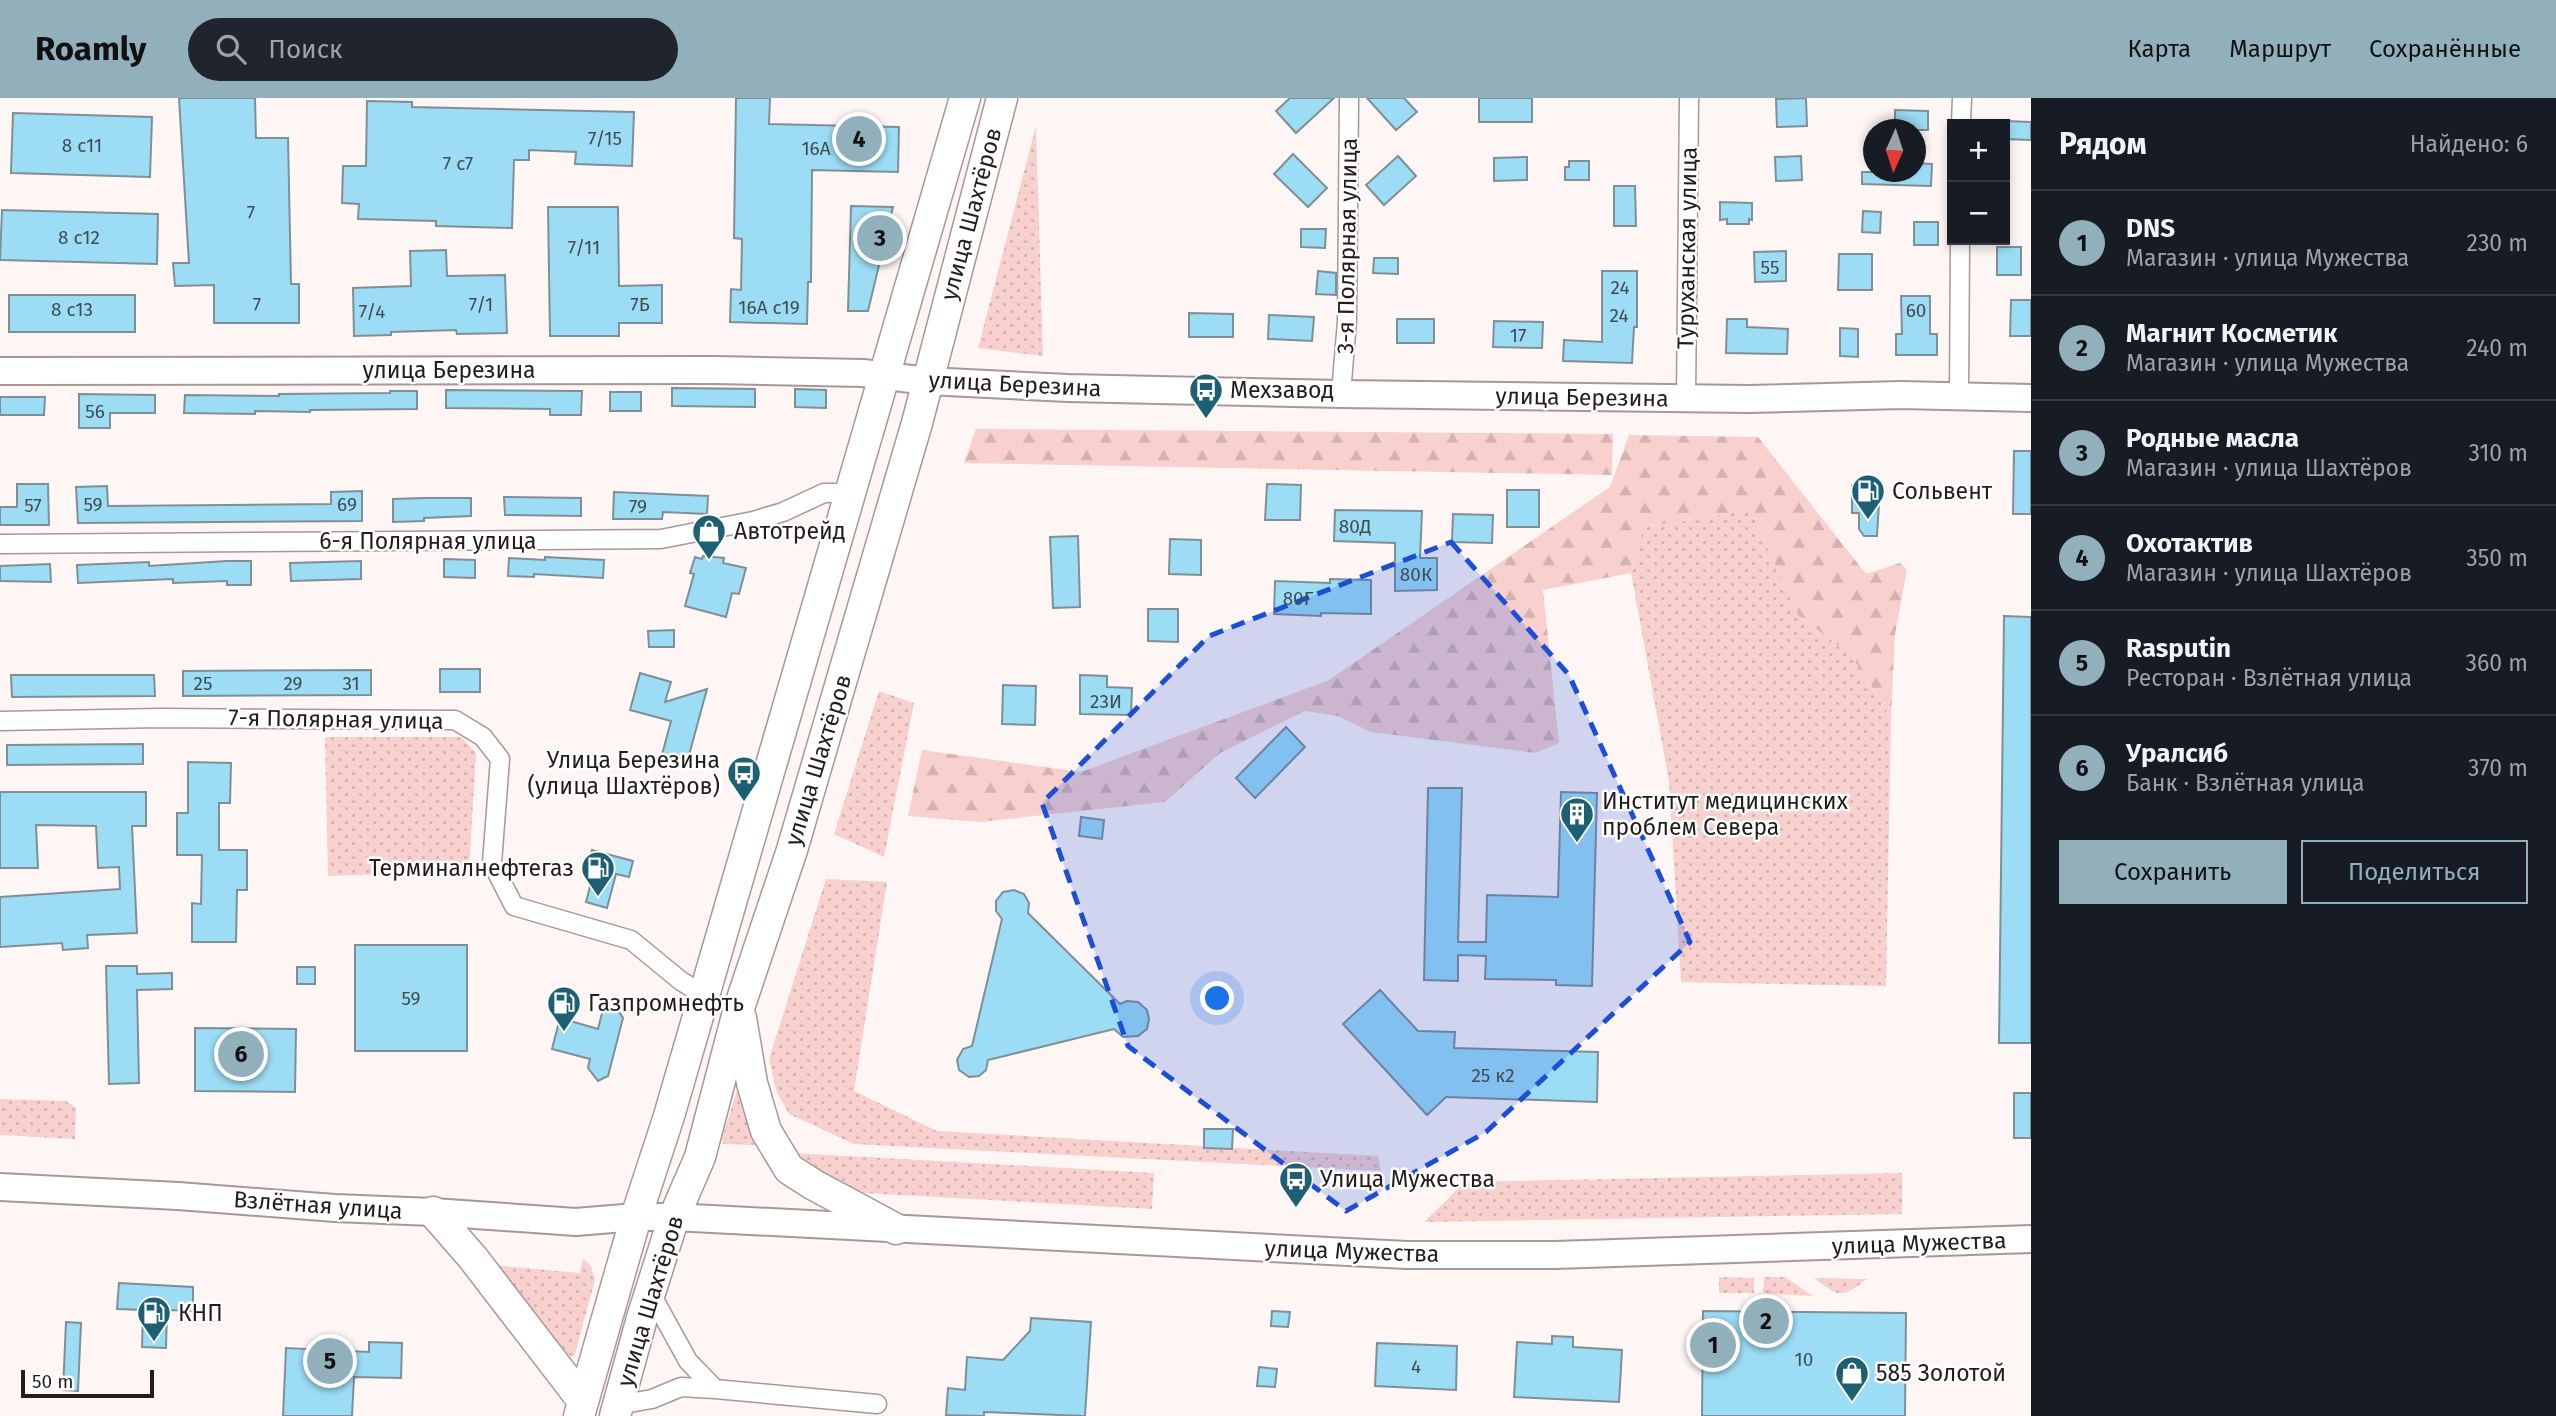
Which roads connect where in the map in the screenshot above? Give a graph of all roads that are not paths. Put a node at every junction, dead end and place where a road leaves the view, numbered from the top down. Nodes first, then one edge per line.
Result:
1 (965, 98) edge
2 (1002, 98) edge
3 (1349, 98) edge
4 (1689, 98) edge
5 (1962, 98) edge
6 (1961, 119) edge
7 (1960, 245) edge
8 (0, 371) edge
9 (884, 375) junction
10 (927, 381) junction
11 (1341, 394) junction
12 (1959, 396) junction
13 (2031, 398) edge
14 (1686, 399) junction
15 (849, 493) junction
16 (0, 544) edge
17 (0, 721) edge
18 (704, 995) junction
19 (739, 1008) junction
20 (0, 1187) edge
21 (433, 1212) junction
22 (636, 1217) junction
23 (674, 1217) junction
24 (897, 1229) junction
25 (2031, 1239) edge
26 (650, 1292) junction
27 (715, 1389) junction
28 (877, 1404) dead end
29 (581, 1408) edge
30 (617, 1411) edge

1 - 9 main road, улица Шахтёров
2 - 10 main road, улица Шахтёров
3 - 11 street, 3-я Полярная улица
4 - 14 street, Туруханская улица
5 - 6 street
7 - 12 street
8 - 9 street, улица Березина
9 - 10 street, улица Березина
9 - 15 main road, улица Шахтёров
10 - 11 street, улица Березина
10 - 19 main road, улица Шахтёров
11 - 14 street, улица Березина
12 - 13 street, улица Березина
12 - 14 street, улица Березина
15 - 16 street, 6-я Полярная улица
15 - 18 main road, улица Шахтёров
17 - 18 street, 7-я Полярная улица
18 - 22 main road, улица Шахтёров
19 - 23 main road, улица Шахтёров
19 - 24 main road
20 - 21 street, Взлётная улица
21 - 22 street, Взлётная улица
21 - 29 main road
22 - 23 street, Взлётная улица
22 - 29 main road, улица Шахтёров
23 - 24 street, улица Мужества
23 - 26 main road, улица Шахтёров
24 - 25 street, улица Мужества
26 - 27 street
26 - 30 main road, улица Шахтёров
27 - 28 street
27 - 30 street

